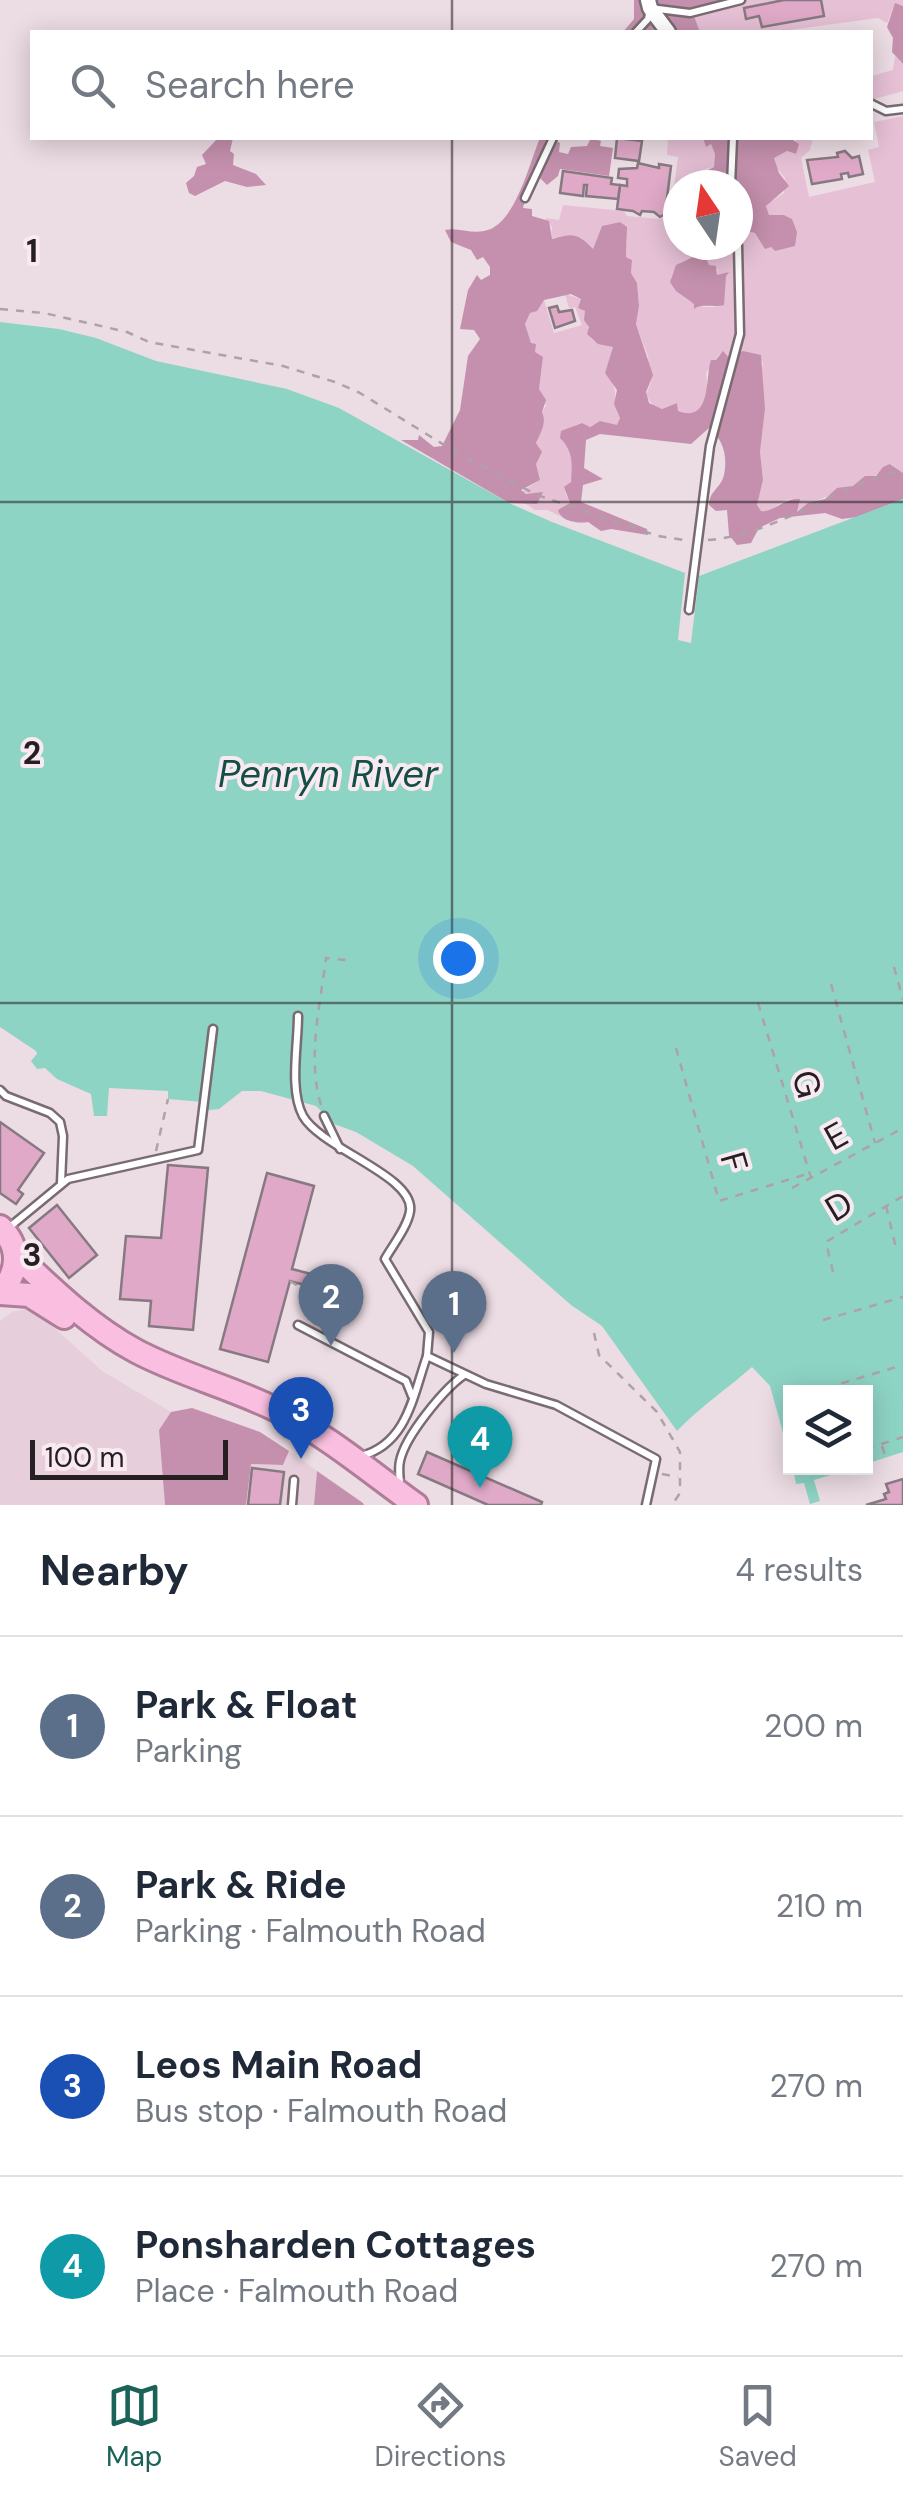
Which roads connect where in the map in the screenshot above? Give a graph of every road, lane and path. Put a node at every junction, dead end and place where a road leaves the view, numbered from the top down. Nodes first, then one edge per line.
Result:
1 (741, 0) edge
2 (649, 4) edge
3 (638, 30) edge
4 (667, 30) edge
5 (873, 104) edge
6 (903, 109) edge
7 (552, 140) edge
8 (733, 140) edge
9 (732, 170) edge
10 (525, 198) dead end
11 (738, 260) edge
12 (0, 309) edge
13 (903, 470) edge
14 (696, 540) junction
15 (689, 610) dead end
16 (346, 960) dead end
17 (894, 967) dead end
18 (831, 984) dead end
19 (903, 1000) edge
20 (758, 1003) dead end
21 (298, 1016) dead end
22 (213, 1029) dead end
23 (676, 1048) dead end
24 (0, 1090) edge
25 (168, 1099) dead end
26 (324, 1116) joint
27 (903, 1128) edge
28 (875, 1143) junction
29 (340, 1150) junction
30 (154, 1158) junction
31 (809, 1176) junction
32 (60, 1184) junction
33 (792, 1188) dead end
34 (903, 1196) edge
35 (886, 1206) junction
36 (2, 1228) edge
37 (896, 1248) dead end
38 (16, 1255) junction
39 (833, 1272) dead end
40 (290, 1281) dead end
41 (0, 1293) edge
42 (903, 1297) edge
43 (823, 1320) dead end
44 (298, 1325) dead end
45 (594, 1332) dead end
46 (313, 1334) junction
47 (427, 1356) junction
48 (903, 1365) edge
49 (464, 1374) junction
50 (836, 1385) edge
51 (413, 1398) junction
52 (903, 1437) edge
53 (882, 1444) junction
54 (873, 1447) edge
55 (355, 1458) junction
56 (886, 1458) dead end
57 (653, 1472) junction
58 (680, 1478) junction
59 (294, 1480) dead end
60 (402, 1501) edge
61 (292, 1505) edge
62 (646, 1505) edge
63 (672, 1505) edge

1 - 2 lane
2 - 3 lane
2 - 4 street
5 - 6 lane
7 - 10 lane
8 - 9 lane
11 - 14 lane
12 - 14 path
13 - 14 path
14 - 15 lane
16 - 26 path
17 - 19 path
18 - 28 path
20 - 31 path, G
21 - 29 lane
22 - 30 lane
23 - 31 path, F
24 - 32 lane
25 - 30 path
26 - 29 lane
27 - 28 path, E
28 - 31 path, E
29 - 47 lane
30 - 32 lane
31 - 33 path, E
32 - 36 lane
34 - 35 path, D
35 - 37 path
35 - 39 path, D
36 - 38 highway
38 - 41 highway
38 - 55 highway
40 - 46 path
41 - 60 highway
42 - 43 path
44 - 46 lane
45 - 58 path
46 - 51 lane
47 - 49 lane
47 - 51 lane
48 - 50 path
49 - 57 lane
49 - 60 lane
51 - 55 lane
52 - 53 path
53 - 54 path
53 - 56 path
55 - 60 highway
57 - 58 path
57 - 62 lane
58 - 63 path
59 - 61 lane

